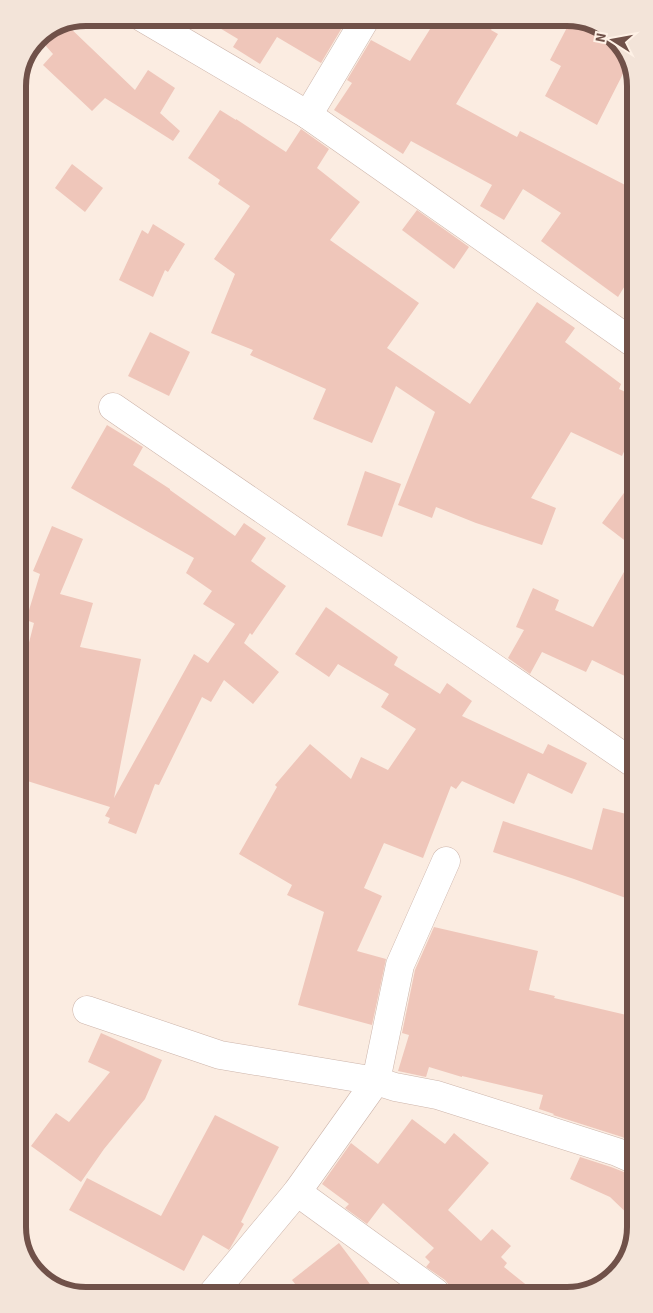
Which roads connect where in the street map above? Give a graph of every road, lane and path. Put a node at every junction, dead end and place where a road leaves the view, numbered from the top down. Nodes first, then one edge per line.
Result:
1 (157, 26) edge
2 (361, 26) edge
3 (308, 115) junction
4 (627, 338) edge
5 (113, 407) dead end
6 (627, 758) edge
7 (446, 861) dead end
8 (87, 1010) dead end
9 (376, 1082) junction
10 (627, 1156) edge
11 (297, 1192) junction
12 (218, 1287) edge
13 (428, 1287) edge

1 - 3 street
2 - 3 street
3 - 4 street
5 - 6 street
7 - 9 street
8 - 9 street
9 - 10 street
9 - 11 street
11 - 12 street
11 - 13 street

